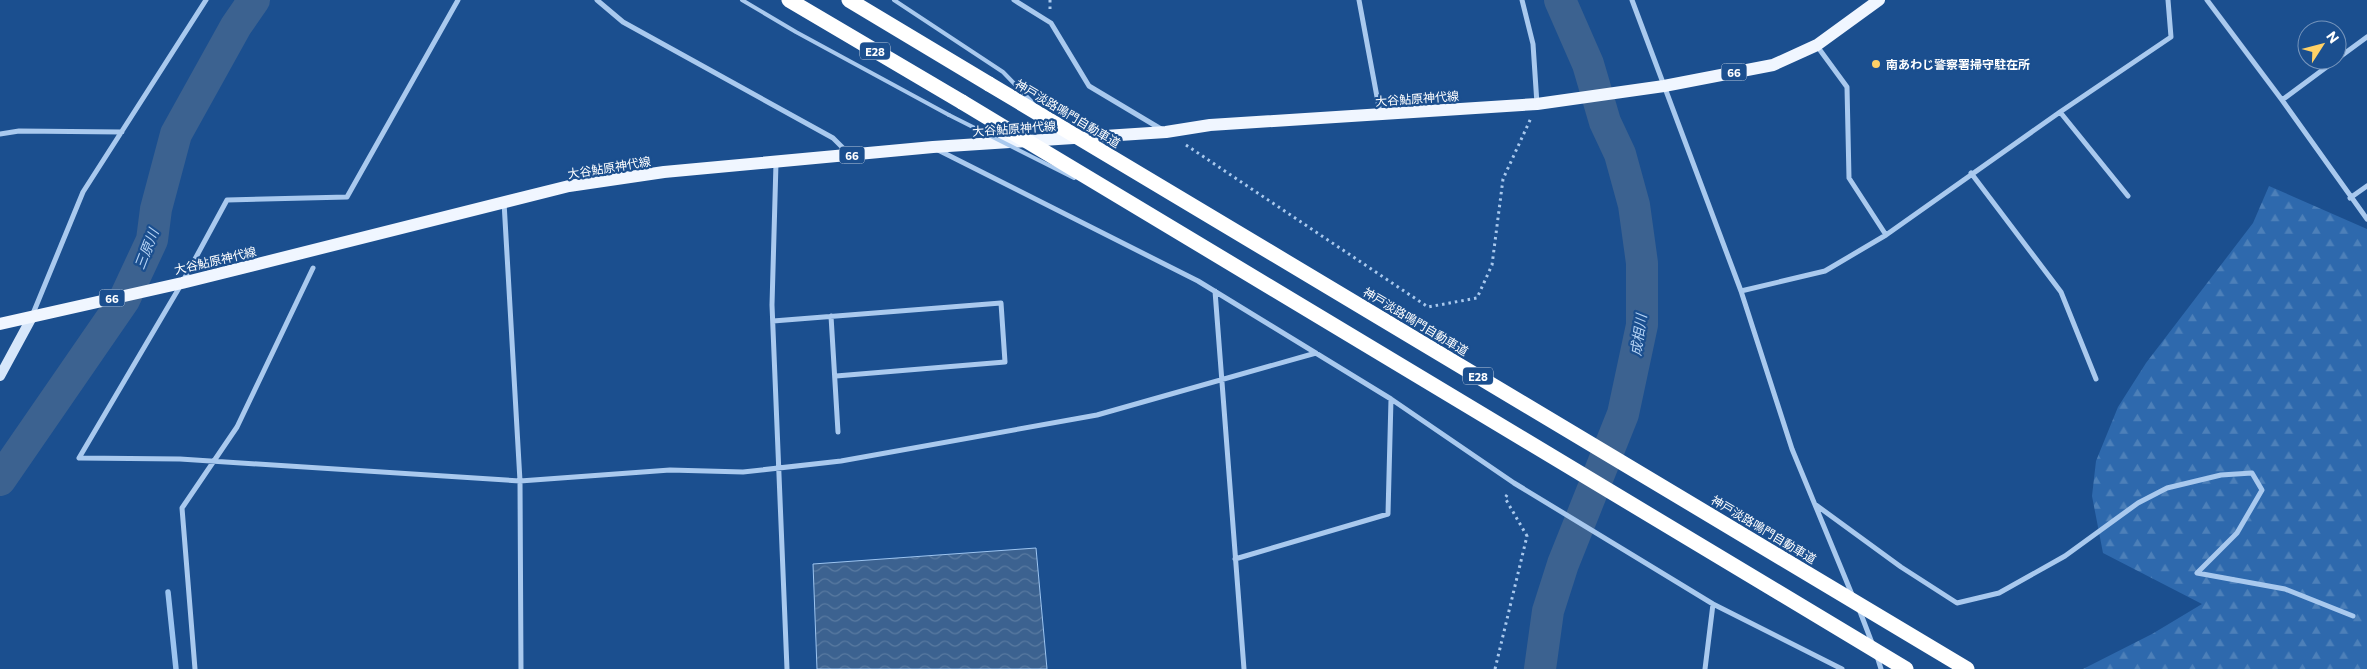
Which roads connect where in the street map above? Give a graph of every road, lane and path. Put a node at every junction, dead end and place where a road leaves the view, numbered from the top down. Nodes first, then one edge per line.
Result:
1 (206, 0) edge
2 (458, 0) edge
3 (597, 0) edge
4 (742, 0) edge
5 (789, 0) edge
6 (849, 0) edge
7 (894, 0) edge
8 (1014, 0) edge
9 (1360, 0) edge
10 (1522, 0) edge
11 (1632, 0) edge
12 (1879, 0) edge
13 (2168, 0) edge
14 (2207, 0) edge
15 (2367, 37) edge
16 (1817, 45) junction
17 (2347, 52) edge
18 (2322, 70) edge
19 (1664, 86) junction
20 (2282, 100) junction
21 (1542, 104) junction
22 (2060, 112) junction
23 (1380, 114) junction
24 (1049, 118) junction
25 (122, 132) junction
26 (1166, 132) junction
27 (0, 134) edge
28 (933, 148) junction
29 (851, 156) junction
30 (776, 163) junction
31 (1971, 173) junction
32 (1078, 180) dead end
33 (1087, 184) dead end
34 (2367, 186) edge
35 (2128, 196) dead end
36 (2350, 198) junction
37 (504, 202) junction
38 (1139, 210) junction
39 (2367, 219) edge
40 (1886, 235) junction
41 (313, 268) dead end
42 (176, 284) junction
43 (1214, 291) junction
44 (1741, 291) junction
45 (32, 316) junction
46 (831, 316) junction
47 (773, 321) junction
48 (0, 324) edge
49 (1316, 353) junction
50 (0, 376) edge
51 (836, 376) junction
52 (2096, 379) dead end
53 (1222, 380) junction
54 (1391, 398) junction
55 (838, 432) dead end
56 (213, 462) junction
57 (780, 468) junction
58 (520, 481) junction
59 (1514, 483) junction
60 (1816, 506) junction
61 (1236, 559) junction
62 (1713, 604) junction
63 (2353, 616) dead end
64 (195, 669) edge
65 (521, 669) edge
66 (787, 669) edge
67 (1244, 669) edge
68 (1495, 669) edge
69 (1705, 669) edge
70 (1842, 669) edge
71 (1881, 669) edge
72 (1906, 669) edge
73 (1967, 669) edge

1 - 25 street
2 - 42 street
3 - 29 street
4 - 32 lane, bridge
5 - 38 highway, E28, bridge
6 - 24 highway, 神戸淡路鳴門自動車道 / E28, bridge
7 - 24 lane
8 - 26 street
9 - 23 street
10 - 21 street
11 - 19 street
12 - 16 main road, 大谷鮎原神代線 / 66
13 - 22 street
14 - 20 street
15 - 17 street
16 - 19 main road, 大谷鮎原神代線 / 66
16 - 40 street
18 - 20 street
19 - 21 main road, 大谷鮎原神代線 / 66
19 - 44 street
20 - 36 street
21 - 23 main road, 大谷鮎原神代線 / 66
21 - 26 path
22 - 31 street
22 - 35 street
23 - 26 main road, 大谷鮎原神代線 / 66
24 - 73 highway, 神戸淡路鳴門自動車道 / E28, bridge
25 - 27 street
25 - 45 street
26 - 28 main road, 大谷鮎原神代線 / 66
28 - 29 main road, 大谷鮎原神代線 / 66
28 - 43 street
29 - 30 main road, 大谷鮎原神代線 / 66
30 - 37 main road, 大谷鮎原神代線 / 66
30 - 47 street
31 - 40 street
31 - 52 street
33 - 38 lane, bridge
34 - 36 street
36 - 39 street
37 - 42 main road, 大谷鮎原神代線 / 66
37 - 58 street
38 - 72 highway, E28, bridge
40 - 44 street
41 - 56 street
42 - 45 main road, 66
42 - 56 street
43 - 49 street
43 - 53 street
44 - 60 street
45 - 48 main road, 66
45 - 50 street
46 - 47 street
46 - 51 street
46 - 51 street
47 - 57 street
49 - 53 street
49 - 54 street
51 - 55 street
53 - 57 street
53 - 61 street
54 - 59 street
54 - 61 street
56 - 58 street
56 - 64 street
57 - 58 street
57 - 66 street
58 - 65 street
59 - 62 street
59 - 68 path
60 - 63 street
60 - 71 street
61 - 67 street
62 - 69 street
62 - 70 street

